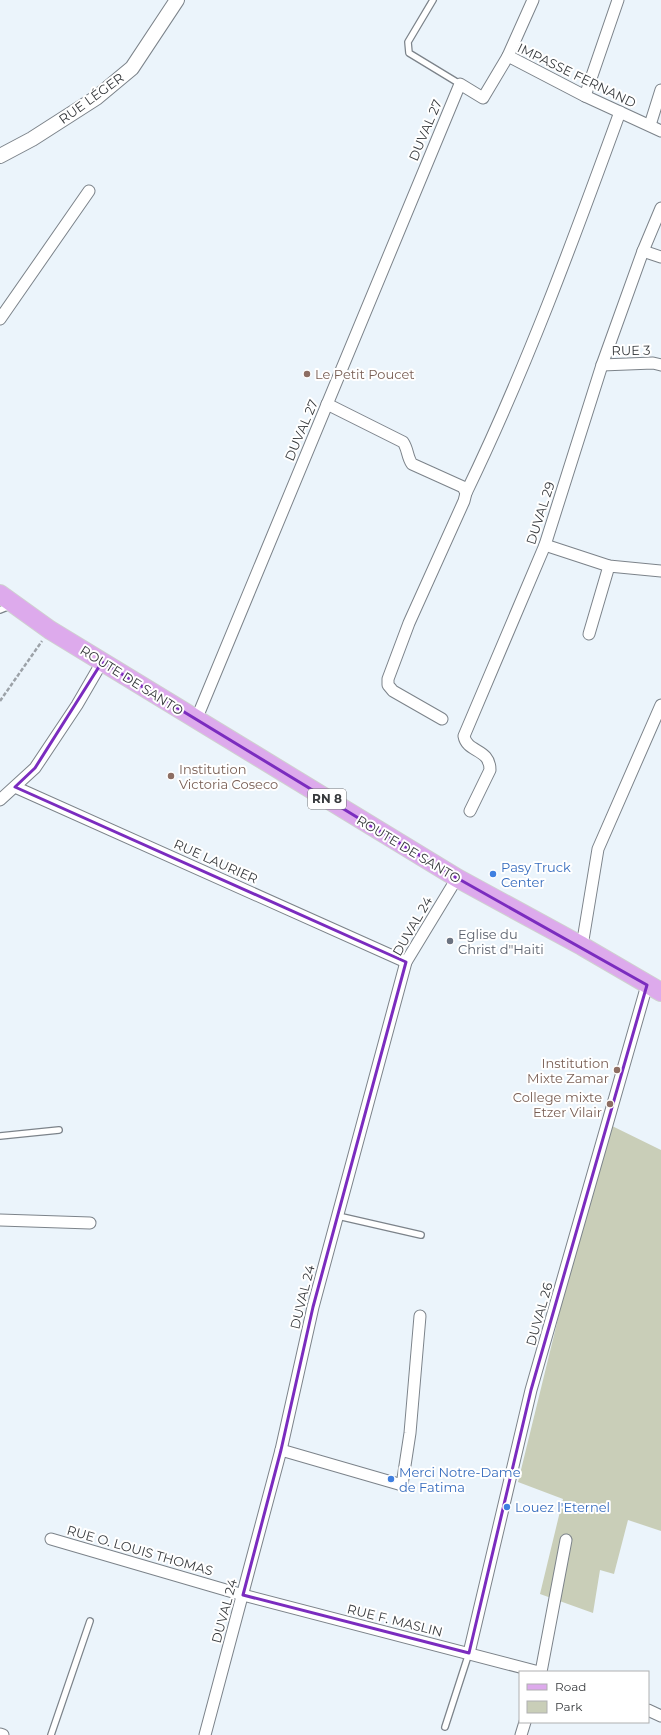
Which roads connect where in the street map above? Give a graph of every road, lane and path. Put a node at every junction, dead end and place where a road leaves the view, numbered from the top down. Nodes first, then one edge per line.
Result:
1 (177, 0) edge
2 (433, 0) edge
3 (533, 0) edge
4 (618, 0) edge
5 (508, 56) junction
6 (460, 84) junction
7 (661, 90) edge
8 (585, 96) junction
9 (620, 112) junction
10 (650, 125) junction
11 (661, 130) edge
12 (0, 156) edge
13 (89, 191) dead end
14 (661, 208) edge
15 (643, 251) junction
16 (661, 257) edge
17 (0, 319) edge
18 (602, 365) junction
19 (661, 365) edge
20 (327, 404) junction
21 (466, 493) junction
22 (545, 545) junction
23 (609, 566) junction
24 (661, 571) edge
25 (0, 594) edge
26 (7, 607) edge
27 (50, 630) junction
28 (589, 634) dead end
29 (102, 662) junction
30 (0, 701) edge
31 (661, 705) edge
32 (442, 719) dead end
33 (196, 720) junction
34 (15, 787) junction
35 (0, 800) edge
36 (470, 811) dead end
37 (457, 878) junction
38 (582, 946) junction
39 (406, 962) junction
40 (654, 988) edge
41 (60, 1130) dead end
42 (0, 1136) edge
43 (338, 1216) junction
44 (0, 1220) edge
45 (90, 1223) dead end
46 (421, 1235) dead end
47 (420, 1316) dead end
48 (282, 1450) junction
49 (51, 1539) dead end
50 (566, 1540) dead end
51 (243, 1595) junction
52 (90, 1622) dead end
53 (469, 1653) junction
54 (536, 1671) edge
55 (540, 1671) edge
56 (649, 1710) edge
57 (661, 1716) edge
58 (525, 1723) edge
59 (445, 1727) dead end
60 (0, 1734) edge
61 (3, 1735) edge
62 (51, 1735) edge
63 (205, 1735) edge
64 (521, 1735) edge

1 - 12 street, RUE LÉGER
2 - 6 lane
3 - 5 street
4 - 8 street
5 - 6 street, IMPASSE FERNAND
5 - 8 street, IMPASSE FERNAND
6 - 20 street, DUVAL 27
7 - 10 street
8 - 9 street, IMPASSE FERNAND
9 - 10 street, IMPASSE FERNAND
9 - 21 street
10 - 11 street, IMPASSE FERNAND
13 - 17 street
14 - 15 street, DUVAL 29
15 - 16 street
15 - 18 street, DUVAL 29
18 - 19 street, RUE 3
18 - 22 street, DUVAL 29
20 - 21 street
20 - 33 street, DUVAL 27
21 - 32 street
22 - 23 street
22 - 36 street, DUVAL 29
23 - 24 street
23 - 28 street
25 - 26 main road, ROUTE DE SANTO / RN 8
26 - 27 main road, ROUTE DE SANTO / RN 8
27 - 29 main road, ROUTE DE SANTO / RN 8
27 - 30 path
29 - 33 main road, ROUTE DE SANTO / RN 8
29 - 34 street
31 - 38 street
33 - 37 main road, ROUTE DE SANTO / RN 8
34 - 35 street
34 - 39 street, RUE LAURIER
37 - 38 main road, ROUTE DE SANTO / RN 8
37 - 39 street, DUVAL 24
38 - 40 main road, ROUTE DE SANTO / RN 8
39 - 43 street, DUVAL 24
40 - 53 street, DUVAL 26
41 - 42 lane
43 - 46 lane
43 - 48 street, DUVAL 24
44 - 45 street
47 - 48 street
48 - 51 street, DUVAL 24
49 - 51 street, RUE O. LOUIS THOMAS
50 - 55 street
51 - 53 street, RUE F. MASLIN
51 - 63 street, DUVAL 24
52 - 62 lane
53 - 54 street, RUE F. MASLIN
53 - 59 lane
56 - 57 street
58 - 64 street
60 - 61 street

